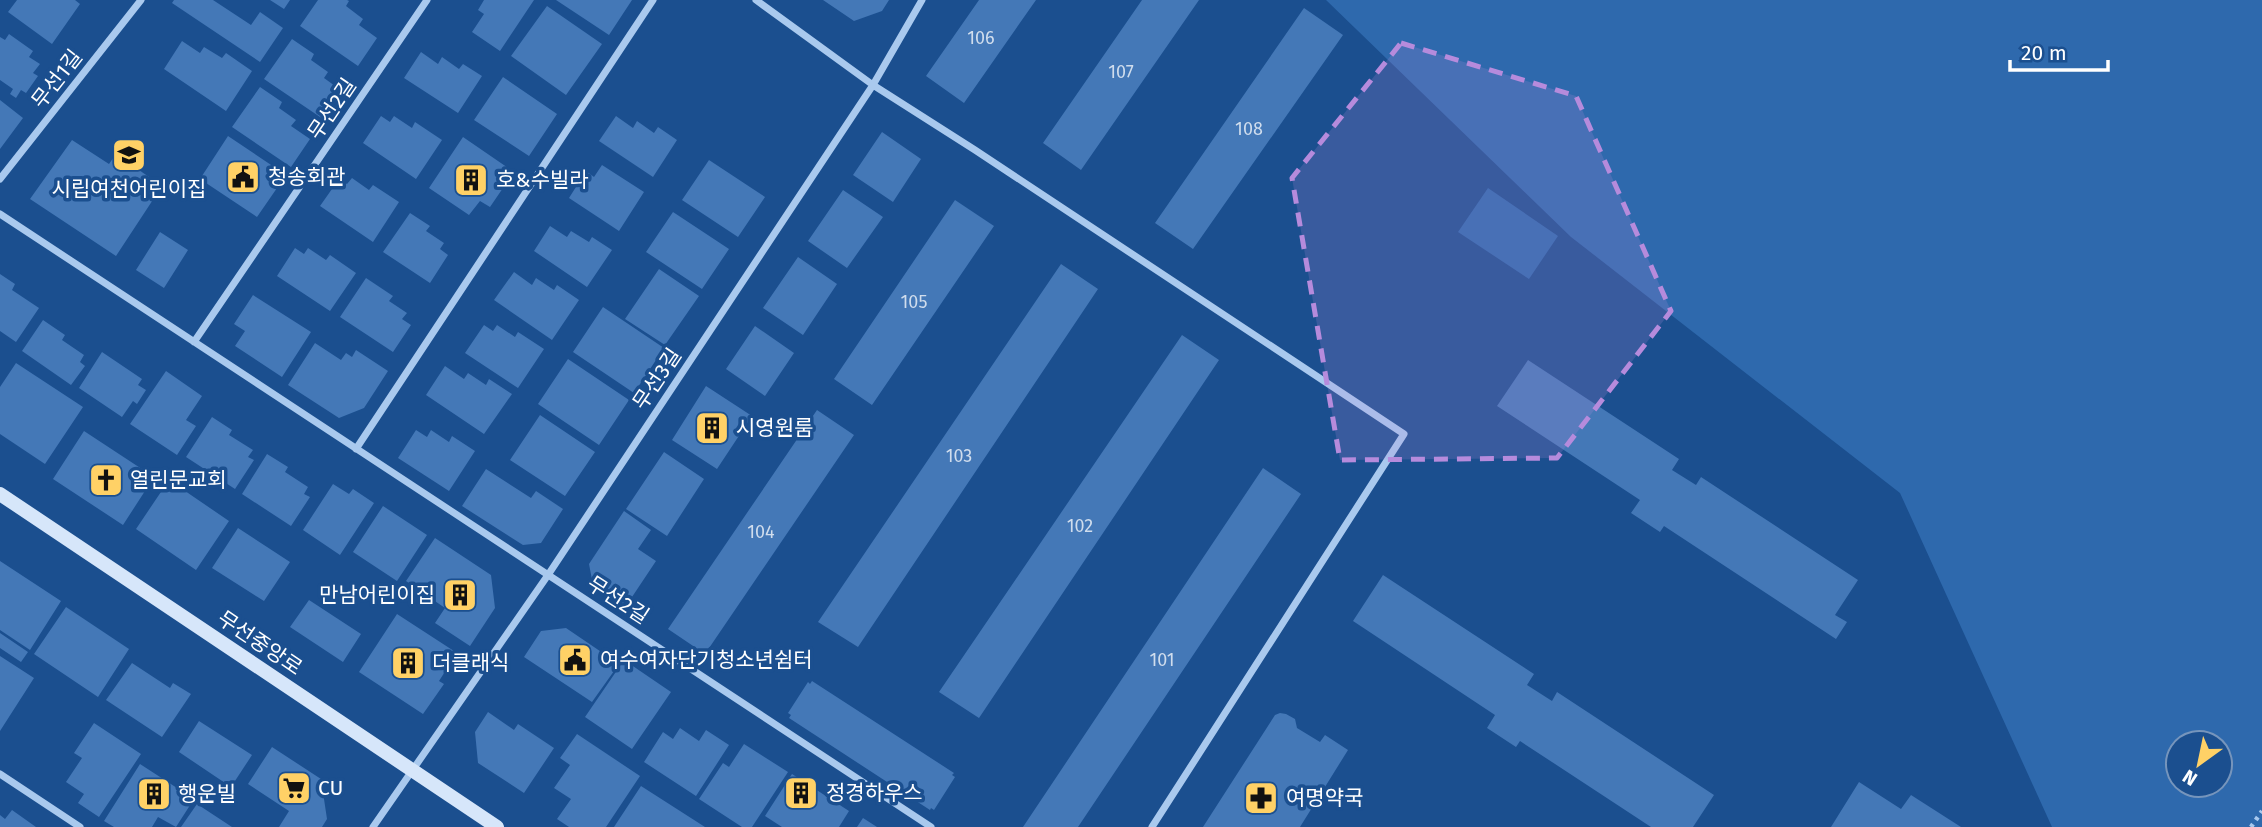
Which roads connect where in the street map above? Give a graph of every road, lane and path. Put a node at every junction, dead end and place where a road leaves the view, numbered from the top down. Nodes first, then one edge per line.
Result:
1 (141, 0) edge
2 (427, 0) edge
3 (653, 0) edge
4 (756, 0) edge
5 (922, 0) edge
6 (873, 85) junction
7 (0, 179) edge
8 (0, 214) edge
9 (194, 342) junction
10 (356, 449) junction
11 (0, 494) edge
12 (548, 575) junction
13 (412, 770) junction
14 (0, 774) edge
15 (2262, 811) edge
16 (80, 827) edge
17 (373, 827) edge
18 (497, 827) edge
19 (931, 827) edge
20 (1152, 827) edge
21 (2251, 827) edge

1 - 7 street, 무선1길
2 - 9 street, 무선2길
3 - 10 street
4 - 6 street
5 - 6 street, 무선3길
6 - 12 street, 무선3길
6 - 20 street
8 - 9 street, 무선2길
9 - 10 street, 무선2길
10 - 12 street, 무선2길
11 - 13 street, 무선중앙로
12 - 13 street, 무선3길
12 - 19 street, 무선2길
13 - 17 street, 무선3길
13 - 18 street, 무선중앙로
14 - 16 street
15 - 21 path

